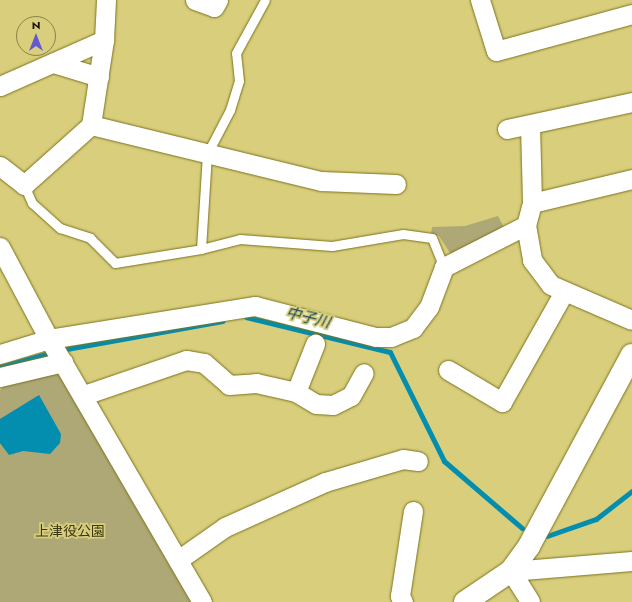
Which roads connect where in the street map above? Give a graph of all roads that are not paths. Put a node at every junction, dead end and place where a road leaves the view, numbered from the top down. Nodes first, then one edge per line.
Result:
1 (106, 0) edge
2 (195, 0) edge
3 (218, 0) edge
4 (265, 0) edge
5 (480, 0) edge
6 (632, 14) edge
7 (104, 40) junction
8 (53, 64) junction
9 (99, 77) junction
10 (0, 86) edge
11 (632, 102) edge
12 (91, 125) junction
13 (530, 125) junction
14 (506, 129) dead end
15 (207, 154) junction
16 (0, 166) edge
17 (632, 179) edge
18 (396, 184) dead end
19 (24, 185) junction
20 (532, 203) junction
21 (526, 226) junction
22 (0, 247) edge
23 (201, 249) junction
24 (444, 266) junction
25 (564, 292) junction
26 (632, 320) edge
27 (315, 344) dead end
28 (56, 350) junction
29 (0, 354) edge
30 (632, 355) edge
31 (448, 370) dead end
32 (364, 373) dead end
33 (0, 377) edge
34 (296, 392) junction
35 (84, 396) junction
36 (418, 461) dead end
37 (413, 511) dead end
38 (178, 560) junction
39 (632, 561) edge
40 (511, 571) junction
41 (202, 602) edge
42 (403, 602) edge
43 (465, 602) edge
44 (530, 602) edge

1 - 7 street
2 - 3 street
4 - 15 lane
5 - 6 street
7 - 8 street
7 - 9 street
8 - 9 street
8 - 10 street
9 - 12 street
11 - 13 street
12 - 15 street
12 - 19 street
13 - 14 street
13 - 20 street
15 - 18 street
15 - 23 lane
16 - 19 street
17 - 20 street
19 - 23 lane
20 - 21 street
21 - 24 street
21 - 25 street
22 - 28 street
23 - 24 lane
24 - 28 street
25 - 26 street
25 - 31 street
27 - 34 street
28 - 29 street
28 - 33 street
28 - 35 street
30 - 40 street
32 - 34 street
34 - 35 street
35 - 38 street
36 - 38 street
37 - 42 street
38 - 41 street
39 - 40 street
40 - 43 street
40 - 44 street

